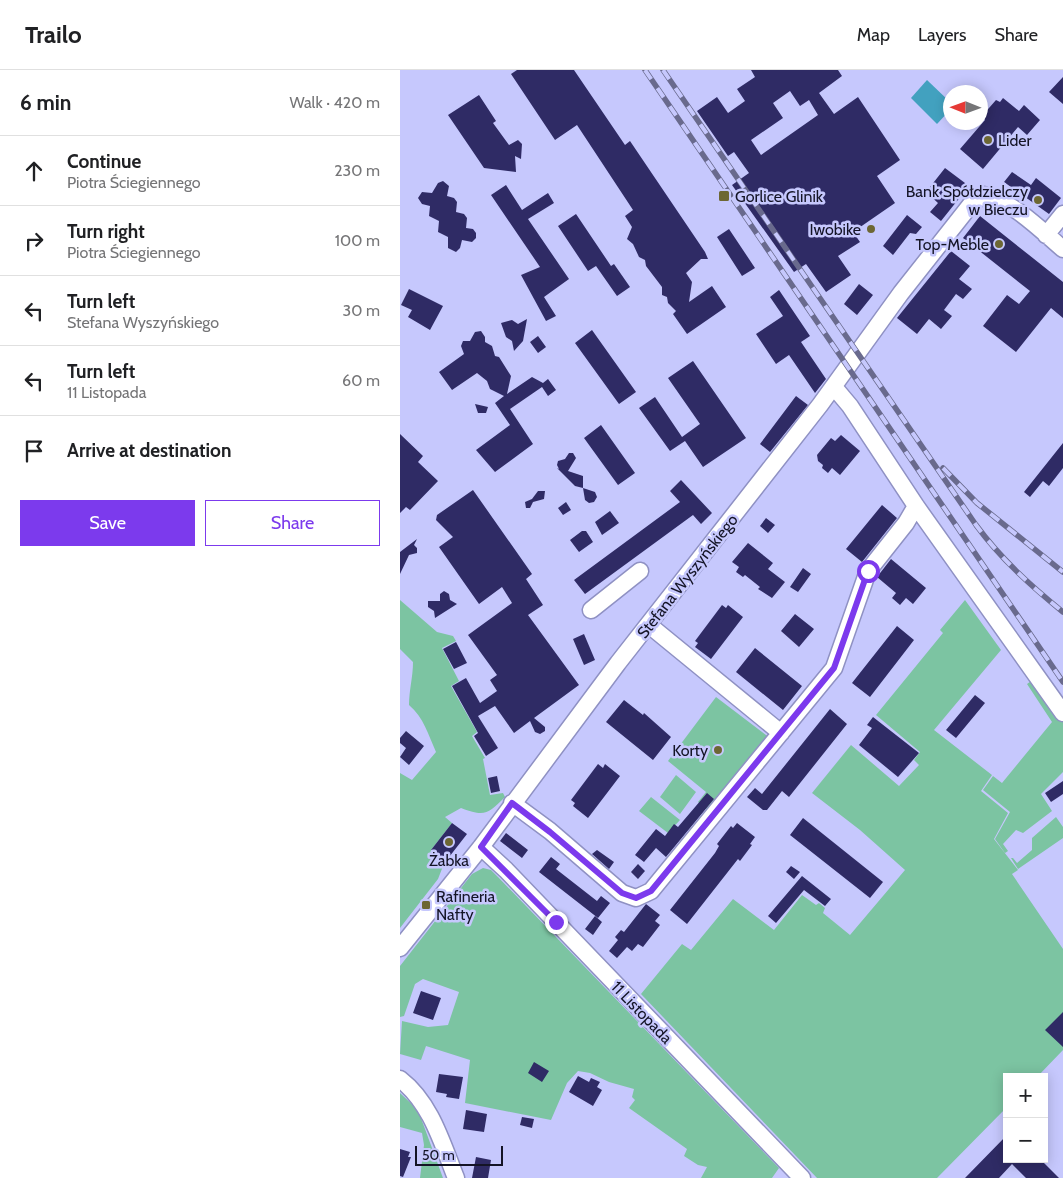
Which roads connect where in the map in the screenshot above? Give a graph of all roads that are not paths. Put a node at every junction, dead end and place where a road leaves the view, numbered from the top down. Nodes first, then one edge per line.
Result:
1 (1063, 214) edge
2 (1046, 235) junction
3 (1063, 249) edge
4 (834, 387) junction
5 (916, 506) junction
6 (640, 572) dead end
7 (591, 610) dead end
8 (649, 624) junction
9 (1063, 713) edge
10 (781, 732) junction
11 (512, 803) junction
12 (481, 847) junction
13 (400, 948) edge
14 (400, 1079) edge
15 (456, 1178) edge
16 (802, 1178) edge

1 - 2 street
2 - 3 street
2 - 4 street, Stefana Wyszyńskiego
4 - 5 street
4 - 8 street, Stefana Wyszyńskiego
5 - 9 street
5 - 10 street
6 - 7 street
8 - 10 street
8 - 11 street, Stefana Wyszyńskiego
10 - 11 street
11 - 12 street, Stefana Wyszyńskiego
12 - 13 street, Stefana Wyszyńskiego
12 - 16 street, 11 Listopada
14 - 15 street

